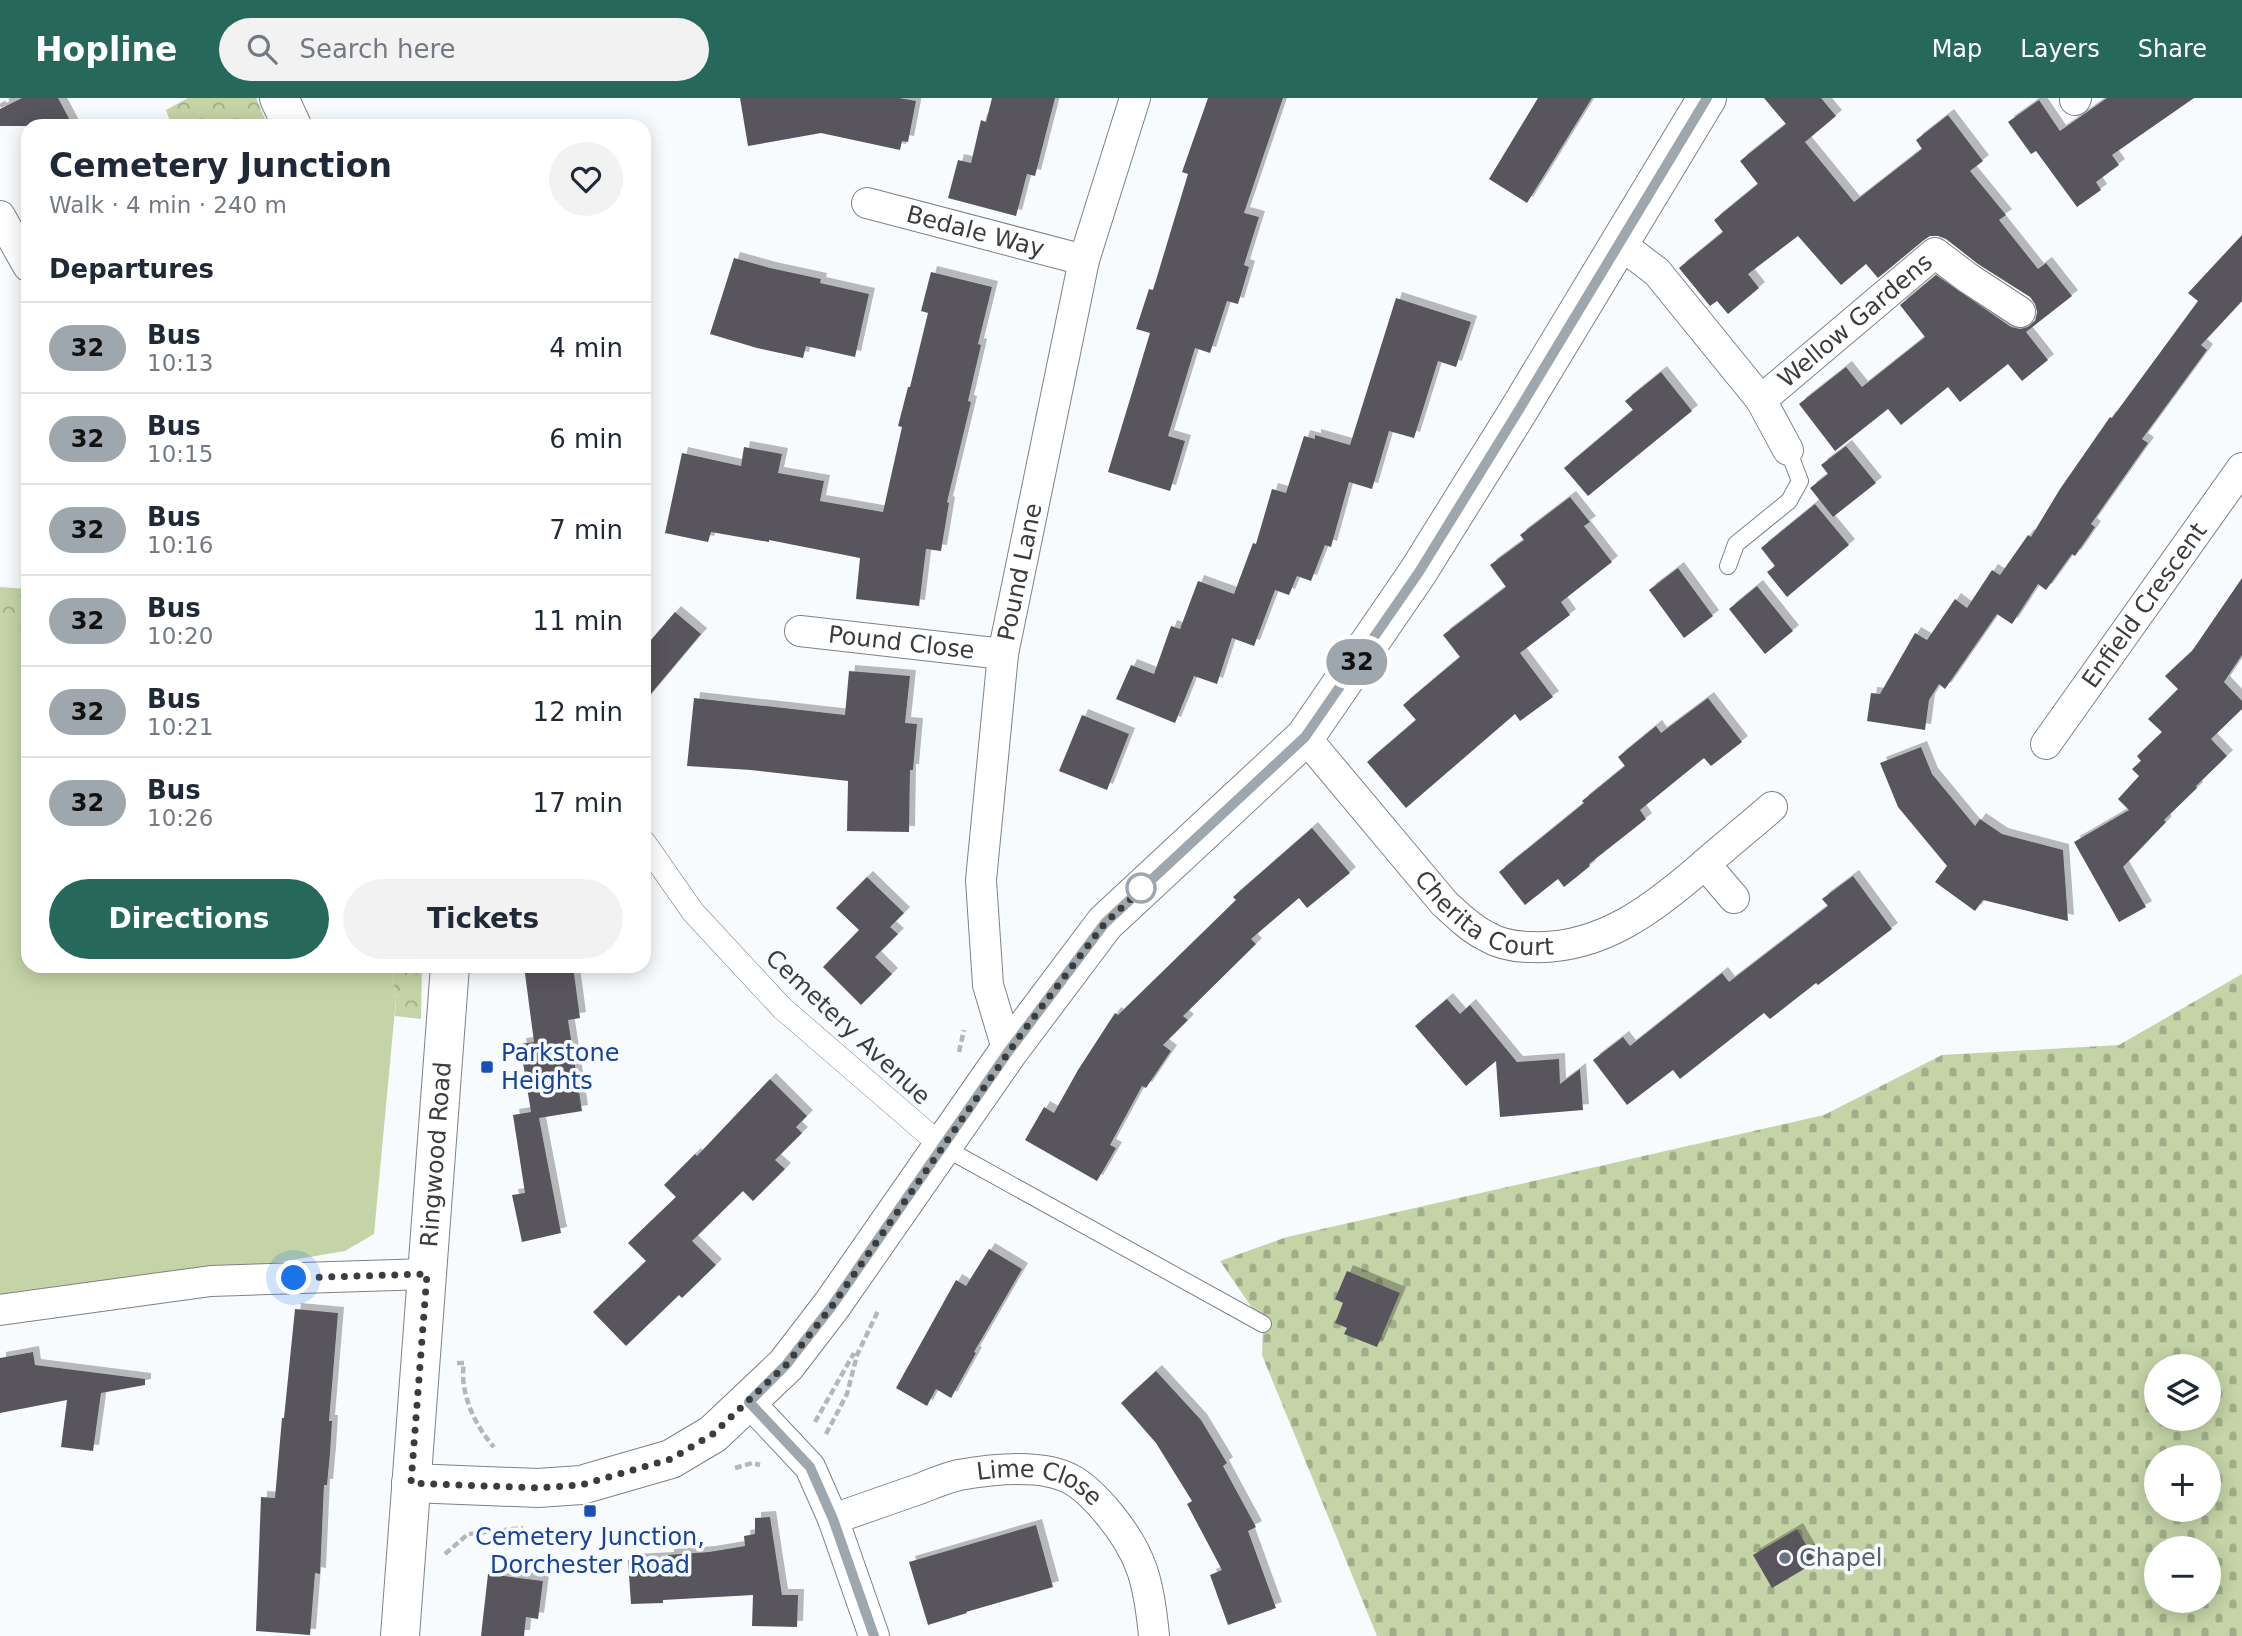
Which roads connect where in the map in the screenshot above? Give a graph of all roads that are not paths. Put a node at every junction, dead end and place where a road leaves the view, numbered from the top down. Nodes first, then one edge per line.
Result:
1 (279, 98) edge
2 (1135, 98) edge
3 (1707, 98) edge
4 (289, 119) edge
5 (867, 203) dead end
6 (0, 216) edge
7 (1619, 243) junction
8 (21, 254) edge
9 (1084, 260) junction
10 (2020, 312) dead end
11 (1761, 400) junction
12 (1788, 450) joint
13 (2242, 468) edge
14 (1728, 566) dead end
15 (800, 631) dead end
16 (1003, 654) junction
17 (1305, 737) junction
18 (2046, 744) dead end
19 (1772, 807) dead end
20 (651, 852) edge
21 (1705, 864) junction
22 (1734, 898) dead end
23 (449, 973) edge
24 (1008, 1052) junction
25 (943, 1147) junction
26 (427, 1274) junction
27 (0, 1310) edge
28 (1263, 1324) dead end
29 (749, 1402) junction
30 (411, 1483) junction
31 (833, 1519) junction
32 (400, 1636) edge
33 (874, 1636) edge
34 (1154, 1636) edge

1 - 4 street
2 - 9 street, Pound Lane
3 - 7 street
5 - 9 street, Bedale Way
6 - 8 street
7 - 11 street, Wellow Gardens
7 - 17 street
9 - 16 street, Pound Lane
10 - 11 street, Wellow Gardens
11 - 12 street, Wellow Gardens
12 - 14 lane
13 - 18 street, Enfield Crescent
15 - 16 street, Pound Close
16 - 24 street, Pound Lane
17 - 21 street, Cherita Court
17 - 24 street
19 - 21 street, Cherita Court
20 - 25 street, Cemetery Avenue
21 - 22 street
23 - 26 street, Ringwood Road
24 - 25 street
25 - 28 lane
25 - 29 street
26 - 27 street
26 - 30 street, Ringwood Road
29 - 30 street
29 - 31 street
30 - 32 street, Ringwood Road
31 - 33 street
31 - 34 street, Lime Close

